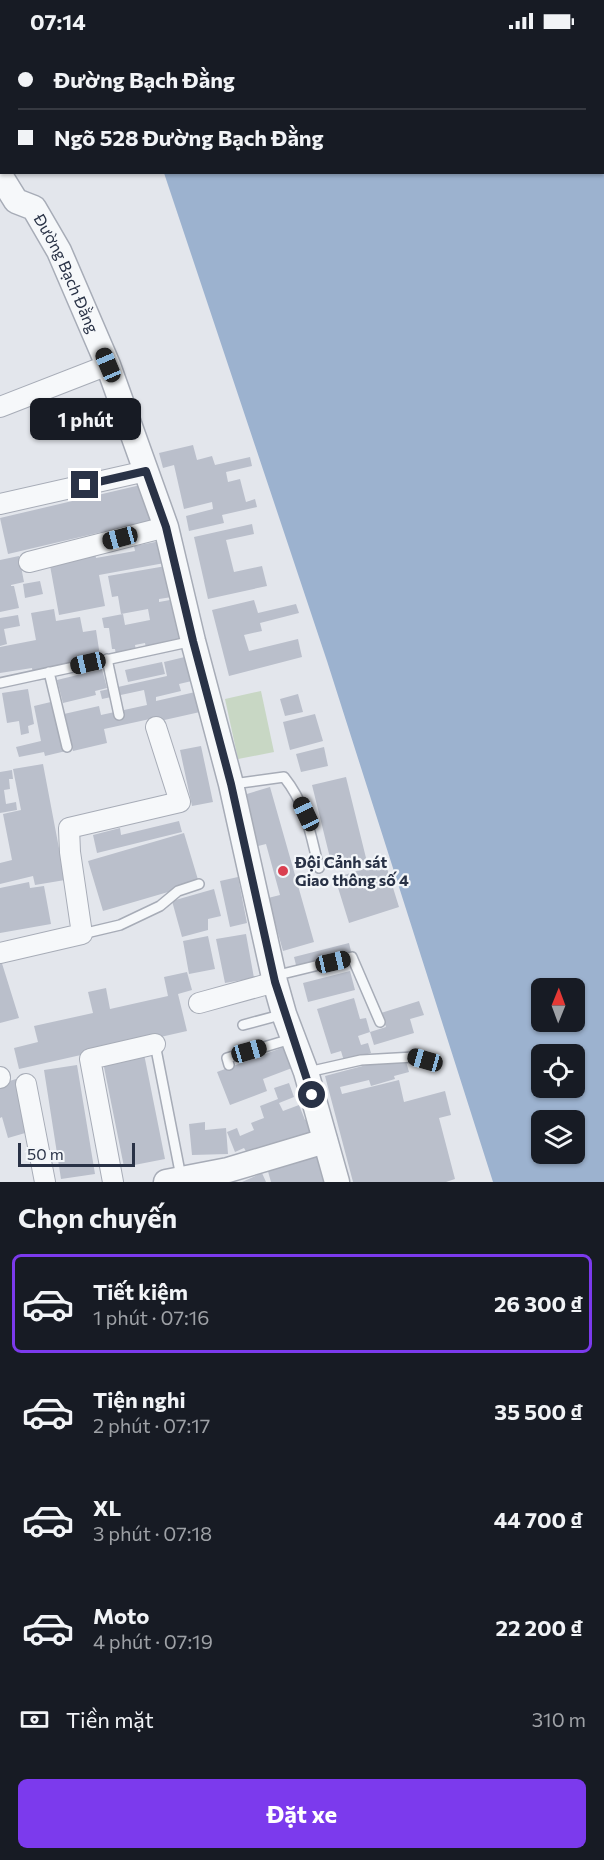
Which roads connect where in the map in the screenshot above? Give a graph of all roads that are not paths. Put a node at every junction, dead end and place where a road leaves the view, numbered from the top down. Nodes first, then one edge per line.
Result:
1 (0, 175) edge
2 (8, 203) edge
3 (108, 365) junction
4 (0, 407) edge
5 (146, 471) junction
6 (0, 504) edge
7 (166, 527) junction
8 (29, 562) dead end
9 (193, 641) junction
10 (107, 659) junction
11 (49, 672) junction
12 (0, 683) edge
13 (119, 715) dead end
14 (156, 727) dead end
15 (67, 747) dead end
16 (231, 784) junction
17 (319, 868) dead end
18 (199, 884) dead end
19 (82, 933) junction
20 (0, 952) edge
21 (275, 979) junction
22 (199, 1003) dead end
23 (284, 1014) junction
24 (380, 1022) dead end
25 (243, 1025) dead end
26 (293, 1038) junction
27 (155, 1044) joint
28 (437, 1063) dead end
29 (229, 1065) dead end
30 (306, 1072) junction
31 (26, 1084) dead end
32 (325, 1141) junction
33 (229, 1176) edge
34 (177, 1181) edge
35 (45, 1182) edge
36 (113, 1182) edge
37 (337, 1182) edge

1 - 2 street, Đường Bạch Đằng
2 - 3 street, Đường Bạch Đằng
3 - 4 street
3 - 5 street, Đường Bạch Đằng
5 - 6 street
5 - 7 street, Đường Bạch Đằng
7 - 8 street
7 - 9 street, Đường Bạch Đằng
9 - 10 lane
9 - 16 street, Đường Bạch Đằng
10 - 11 lane
10 - 13 lane
11 - 12 lane
11 - 15 lane
14 - 19 street
16 - 17 lane
16 - 21 street, Đường Bạch Đằng
18 - 19 lane
19 - 20 street
21 - 22 street
21 - 23 street, Đường Bạch Đằng
21 - 24 lane
23 - 25 lane
23 - 26 street, Đường Bạch Đằng
26 - 29 lane
26 - 30 street, Đường Bạch Đằng
27 - 34 lane
27 - 36 street
28 - 30 lane
30 - 32 street, Đường Bạch Đằng
31 - 35 street
32 - 33 street
32 - 37 street, Đường Bạch Đằng
33 - 34 street

